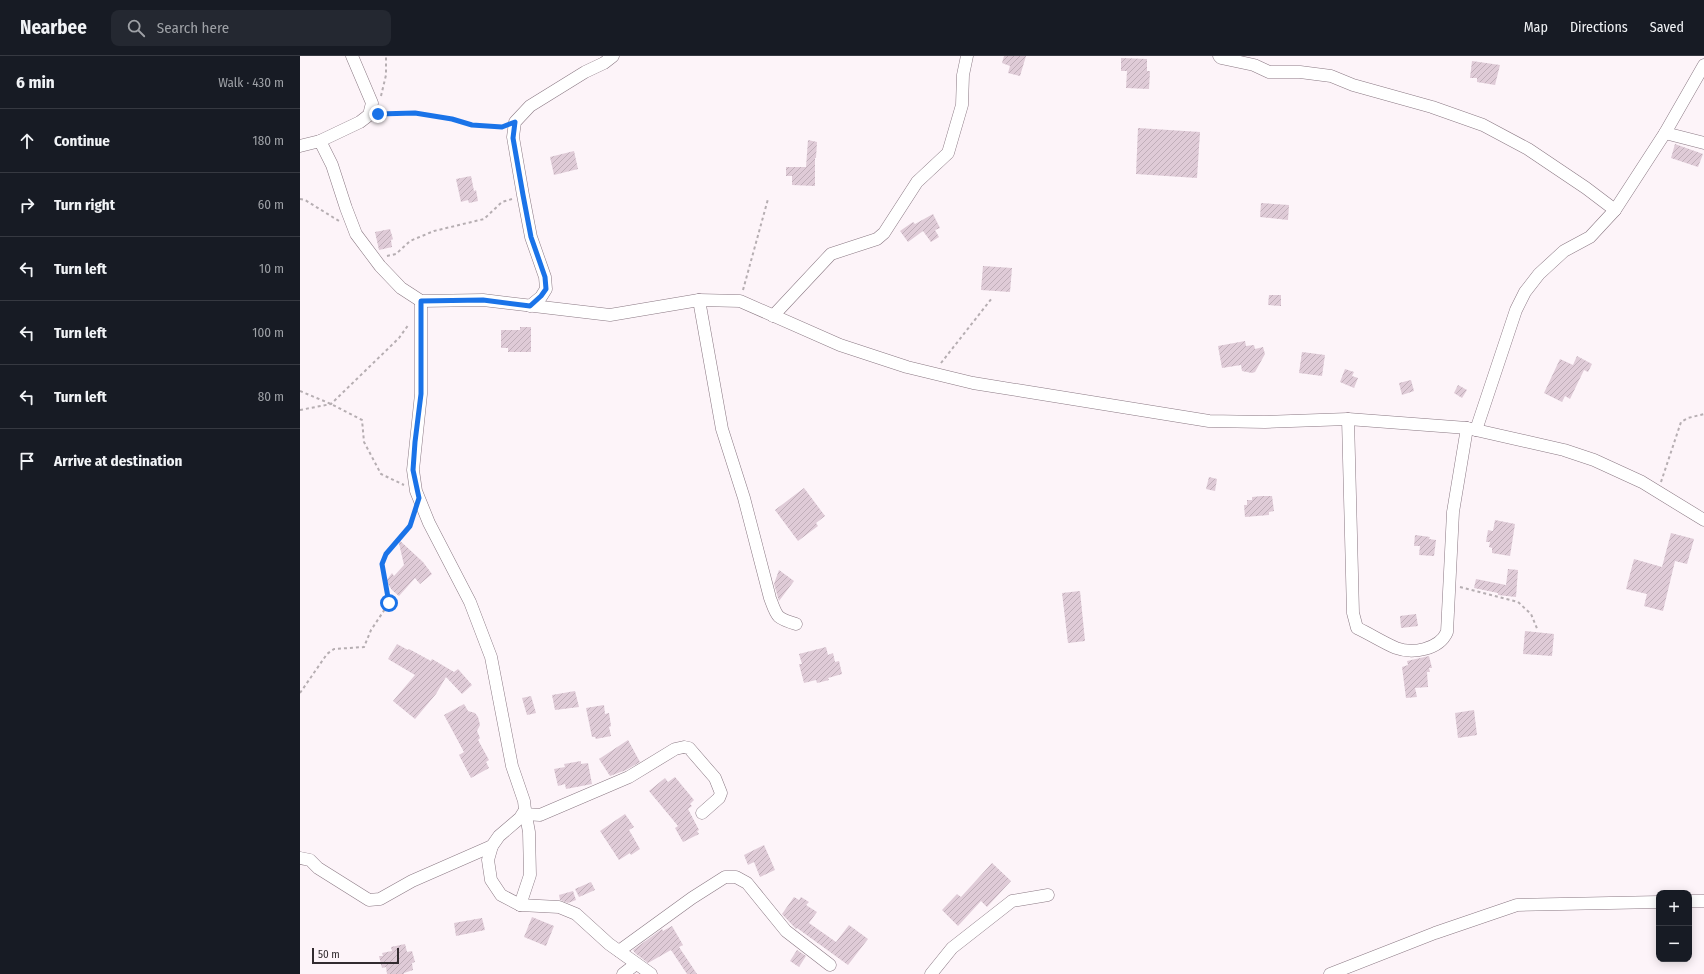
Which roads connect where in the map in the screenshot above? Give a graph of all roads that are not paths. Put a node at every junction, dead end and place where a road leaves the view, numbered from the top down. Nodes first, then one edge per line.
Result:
1 (352, 56) edge
2 (613, 56) edge
3 (967, 56) edge
4 (1219, 56) edge
5 (1704, 65) edge
6 (1665, 133) junction
7 (320, 141) junction
8 (1704, 143) edge
9 (300, 146) edge
10 (1615, 210) junction
11 (699, 300) junction
12 (421, 305) junction
13 (530, 306) junction
14 (773, 316) junction
15 (1348, 419) junction
16 (1472, 429) junction
17 (1704, 520) edge
18 (796, 624) dead end
19 (525, 812) junction
20 (702, 813) dead end
21 (492, 846) junction
22 (300, 858) edge
23 (1048, 895) dead end
24 (1692, 901) edge
25 (1704, 901) edge
26 (1656, 902) edge
27 (520, 905) junction
28 (619, 951) junction
29 (636, 964) junction
30 (830, 965) dead end
31 (623, 974) edge
32 (651, 974) edge
33 (931, 974) edge
34 (1330, 974) edge

1 - 7 street
2 - 13 street
3 - 14 street
4 - 10 street
5 - 6 street
6 - 8 street
6 - 10 street
7 - 9 street
7 - 12 street
10 - 16 street
11 - 13 street
11 - 14 street
11 - 18 street
12 - 13 street
12 - 19 street
14 - 15 street
15 - 16 street
15 - 16 street
16 - 17 street
19 - 20 street
19 - 21 street
19 - 27 street
21 - 22 street
21 - 27 street
23 - 33 street
24 - 25 street
26 - 34 street
27 - 28 street
28 - 29 street
28 - 30 street
29 - 31 street
29 - 32 street

